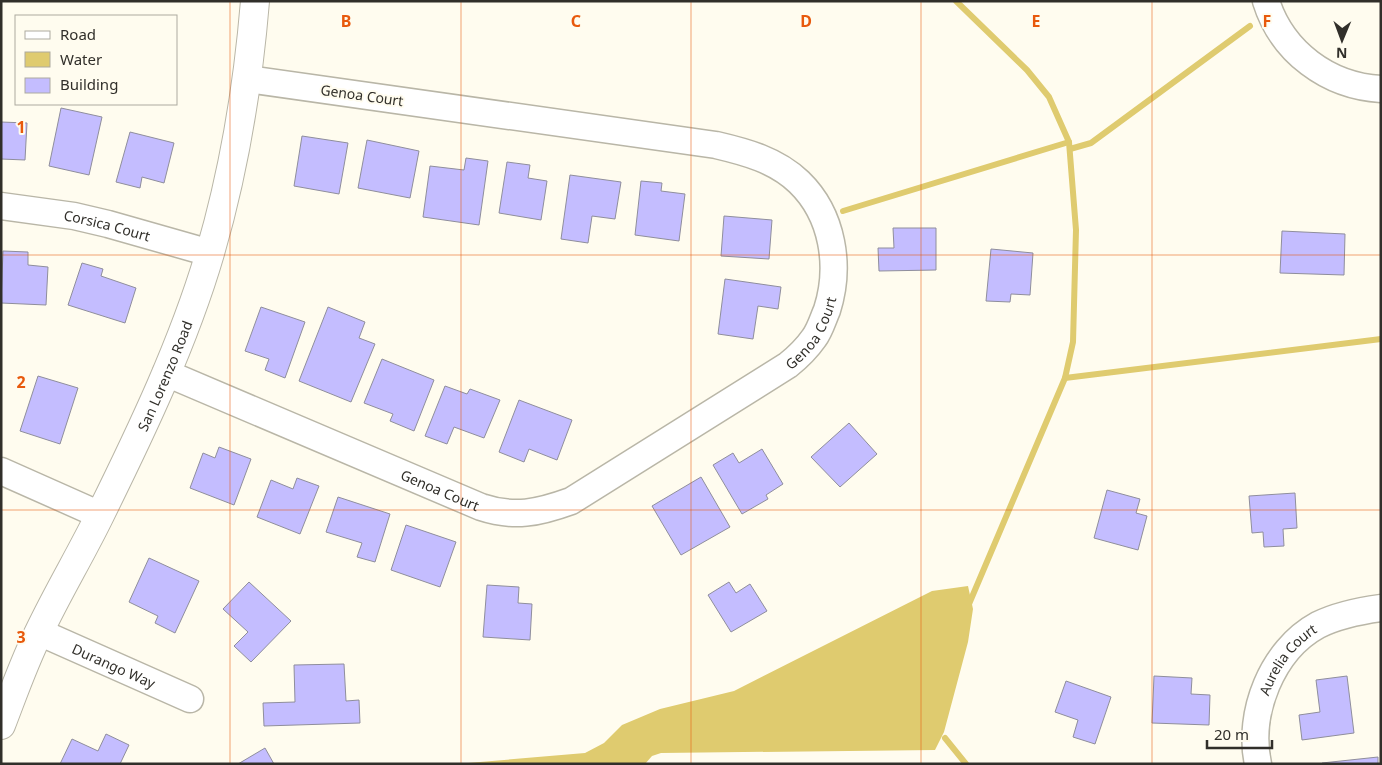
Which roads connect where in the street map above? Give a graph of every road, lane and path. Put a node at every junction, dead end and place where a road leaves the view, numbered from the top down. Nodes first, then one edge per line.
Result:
1 (255, 1) edge
2 (1266, 1) edge
3 (247, 79) junction
4 (1381, 89) edge
5 (1, 206) edge
6 (210, 254) junction
7 (166, 374) junction
8 (1, 471) edge
9 (100, 514) junction
10 (1381, 608) edge
11 (39, 632) junction
12 (190, 699) dead end
13 (1, 725) edge
14 (1258, 764) edge

1 - 3 street, San Lorenzo Road
2 - 4 street
3 - 6 street, San Lorenzo Road
3 - 7 street, Genoa Court
5 - 6 street, Corsica Court
6 - 7 street, San Lorenzo Road
7 - 9 street, San Lorenzo Road
8 - 9 street
9 - 11 street, San Lorenzo Road
10 - 14 street, Aurelia Court
11 - 12 street, Durango Way
11 - 13 street, San Lorenzo Road

